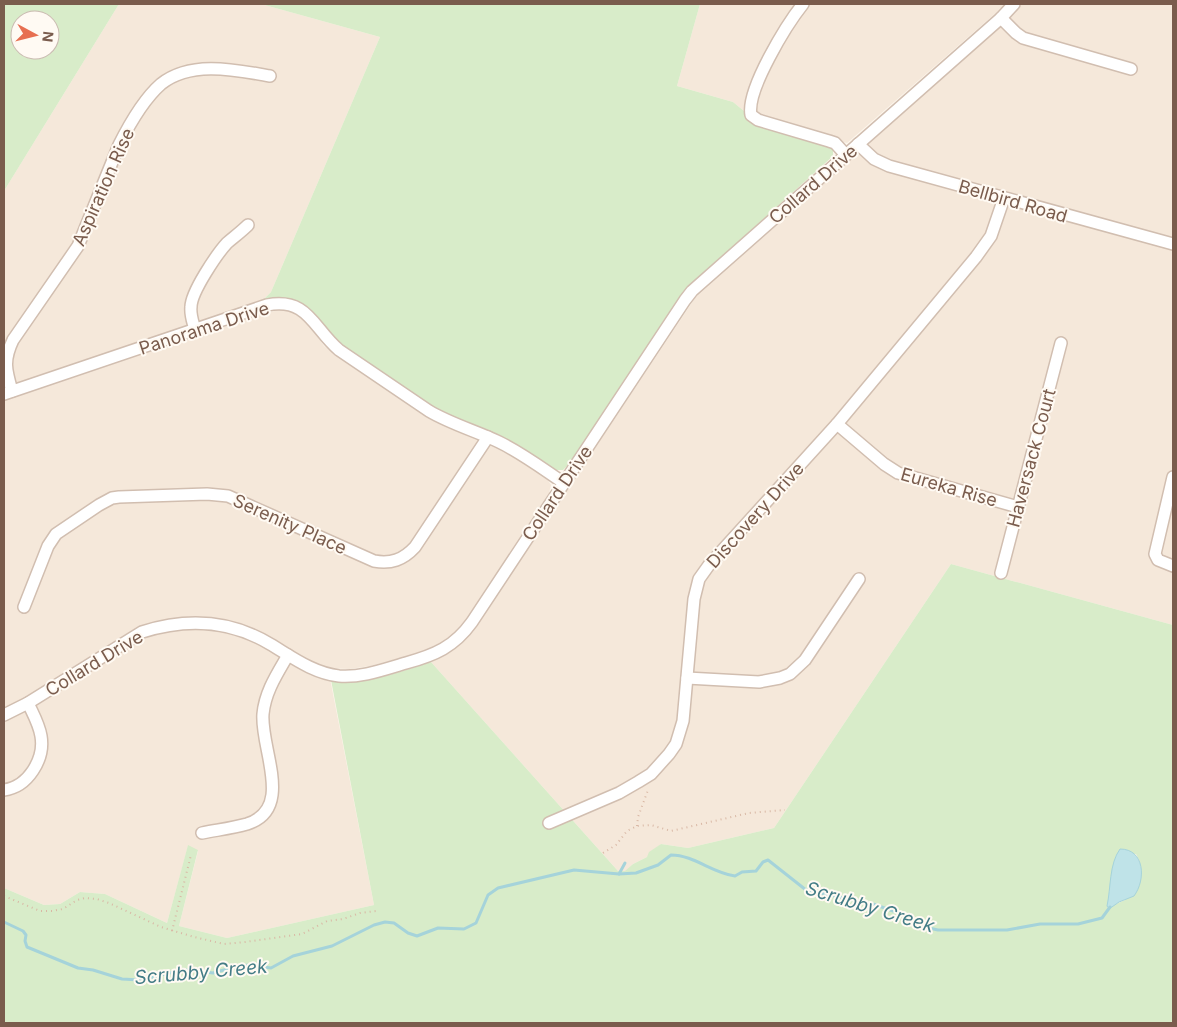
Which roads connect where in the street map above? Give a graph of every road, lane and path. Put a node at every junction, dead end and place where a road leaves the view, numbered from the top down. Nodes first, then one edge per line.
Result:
1 (803, 4) edge
2 (1014, 4) edge
3 (1001, 18) junction
4 (1131, 69) dead end
5 (270, 76) dead end
6 (858, 144) junction
7 (846, 155) junction
8 (1004, 198) junction
9 (248, 225) dead end
10 (1173, 244) edge
11 (195, 330) junction
12 (1060, 343) dead end
13 (8, 393) edge
14 (837, 424) junction
15 (488, 437) junction
16 (1173, 477) edge
17 (564, 483) junction
18 (1018, 506) junction
19 (1173, 566) edge
20 (1001, 573) dead end
21 (859, 579) dead end
22 (24, 607) dead end
23 (288, 655) junction
24 (687, 678) junction
25 (28, 703) junction
26 (4, 715) edge
27 (4, 790) edge
28 (648, 790) dead end
29 (785, 810) dead end
30 (550, 823) dead end
31 (638, 826) junction
32 (202, 832) dead end
33 (603, 853) dead end
34 (192, 855) dead end
35 (4, 896) edge
36 (376, 910) dead end
37 (172, 931) junction

1 - 7 street
2 - 3 street, Collard Drive
3 - 4 street
3 - 6 street, Collard Drive
5 - 13 street, Aspiration Rise
6 - 7 street, Collard Drive
6 - 8 street, Bellbird Road
7 - 17 street, Collard Drive
8 - 10 street, Bellbird Road
8 - 14 street, Discovery Drive
9 - 11 street
11 - 13 street, Panorama Drive
11 - 15 street, Panorama Drive
12 - 18 street, Haversack Court
14 - 18 street, Eureka Rise
14 - 24 street, Discovery Drive
15 - 17 street, Panorama Drive
15 - 22 street, Serenity Place
16 - 19 street
17 - 23 street, Collard Drive
18 - 20 street, Haversack Court
21 - 24 street
23 - 25 street, Collard Drive
23 - 32 street
24 - 30 street, Discovery Drive
25 - 26 street, Collard Drive
25 - 27 street
28 - 31 path
29 - 31 path
31 - 33 path
34 - 37 path
35 - 37 path
36 - 37 path

